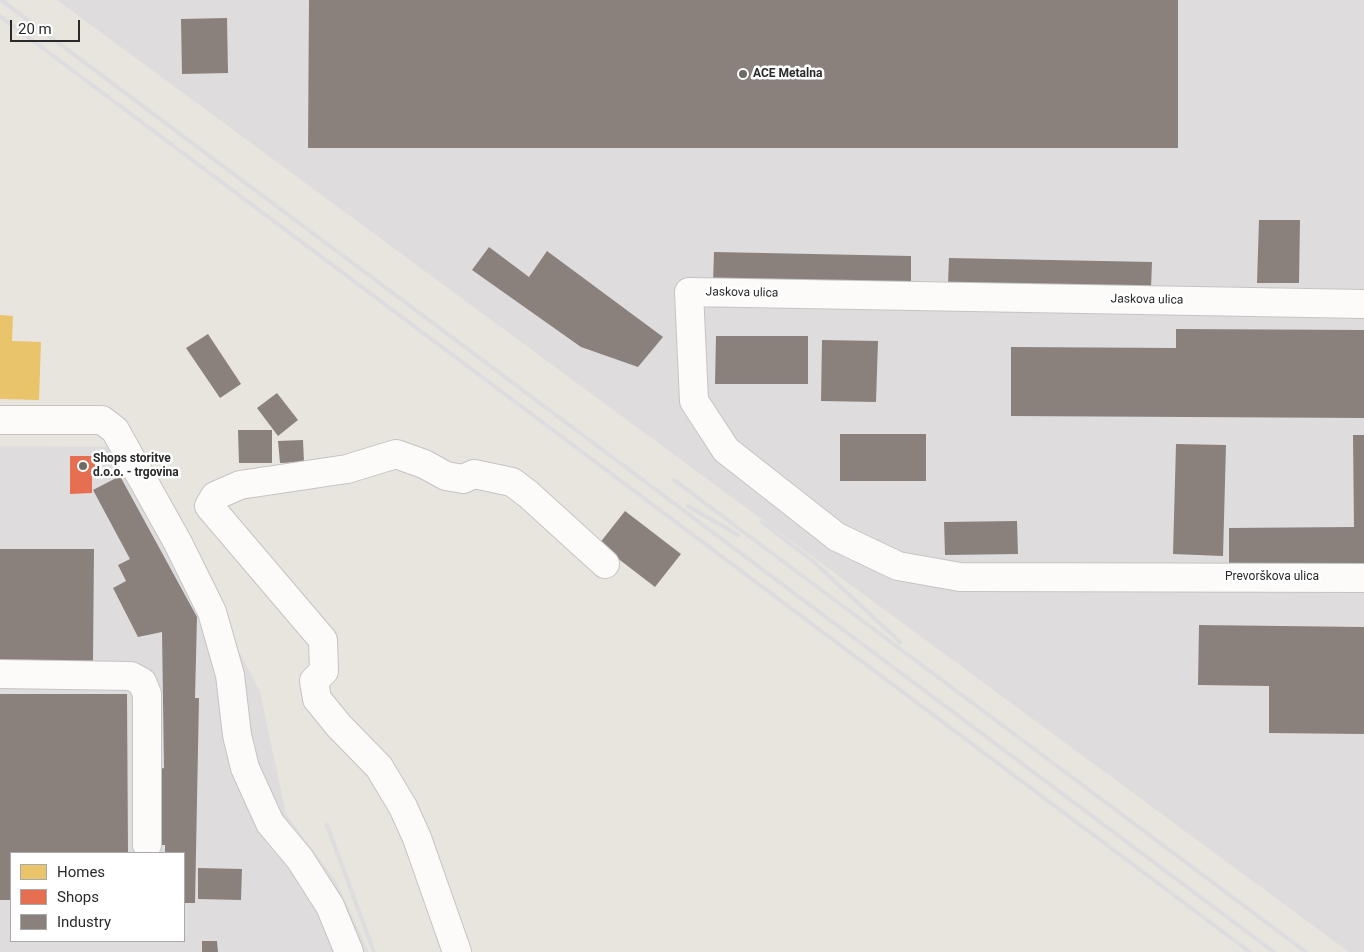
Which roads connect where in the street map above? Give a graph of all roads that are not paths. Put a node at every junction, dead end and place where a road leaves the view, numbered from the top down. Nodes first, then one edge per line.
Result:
1 (1364, 304) edge
2 (0, 420) edge
3 (605, 564) dead end
4 (1180, 577) joint
5 (1364, 578) edge
6 (0, 674) edge
7 (147, 844) dead end
8 (349, 952) edge
9 (457, 952) edge

1 - 4 street, Jaskova ulica
2 - 8 street
3 - 9 street
4 - 5 street, Prevorškova ulica
6 - 7 street

